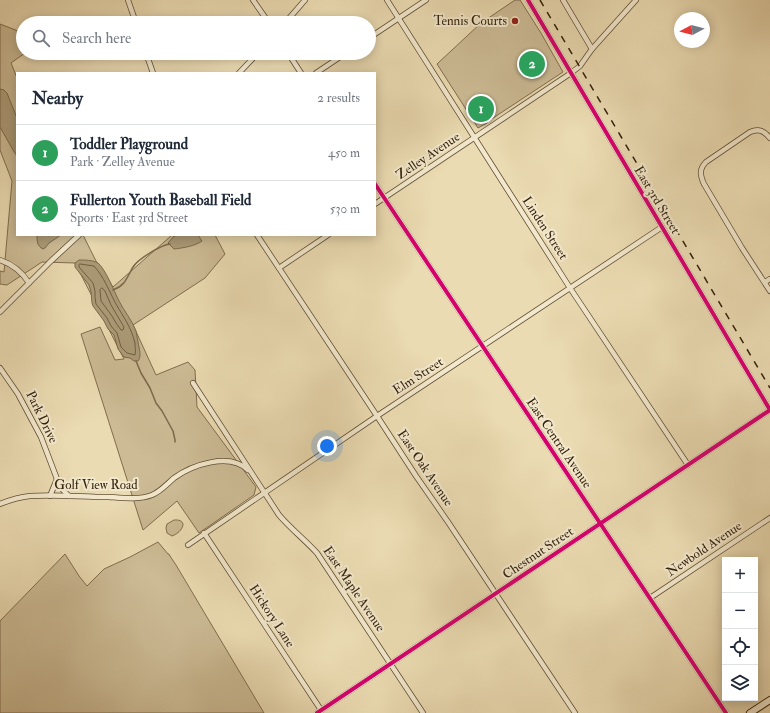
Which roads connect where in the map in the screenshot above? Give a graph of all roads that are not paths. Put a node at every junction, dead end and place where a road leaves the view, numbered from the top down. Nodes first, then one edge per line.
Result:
1 (128, 0) edge
2 (254, 0) edge
3 (306, 0) edge
4 (387, 0) edge
5 (426, 0) edge
6 (528, 0) edge
7 (563, 0) edge
8 (636, 0) edge
9 (134, 16) edge
10 (264, 16) edge
11 (291, 16) edge
12 (398, 18) junction
13 (376, 33) edge
14 (592, 49) junction
15 (148, 60) edge
16 (251, 60) edge
17 (293, 60) edge
18 (336, 60) edge
19 (152, 72) edge
20 (240, 72) edge
21 (300, 72) edge
22 (318, 72) edge
23 (571, 73) junction
24 (474, 138) junction
25 (770, 138) edge
26 (376, 185) edge
27 (385, 198) junction
28 (376, 203) edge
29 (662, 227) junction
30 (78, 236) edge
31 (258, 236) edge
32 (327, 236) edge
33 (0, 260) edge
34 (279, 268) junction
35 (770, 279) edge
36 (765, 282) junction
37 (29, 283) junction
38 (570, 288) junction
39 (770, 291) edge
40 (0, 312) edge
41 (483, 346) junction
42 (0, 368) edge
43 (193, 383) dead end
44 (770, 410) edge
45 (377, 416) junction
46 (688, 466) junction
47 (252, 474) junction
48 (57, 479) junction
49 (264, 493) junction
50 (50, 496) junction
51 (69, 496) junction
52 (0, 504) edge
53 (770, 518) edge
54 (601, 523) junction
55 (204, 533) junction
56 (188, 545) dead end
57 (496, 594) junction
58 (650, 598) junction
59 (391, 664) junction
60 (770, 700) edge
61 (319, 712) edge
62 (423, 713) edge
63 (575, 713) edge
64 (726, 713) edge
65 (750, 713) edge

1 - 9 street
2 - 10 street
3 - 11 street
4 - 12 street, Linden Street
5 - 12 street
6 - 23 street, East 3rd Street
7 - 14 street
8 - 14 street, Zelley Avenue
12 - 13 street
12 - 24 street, Linden Street
14 - 23 street, Zelley Avenue
15 - 19 street
16 - 20 street
17 - 21 street
18 - 22 street
23 - 24 street, Zelley Avenue
23 - 29 street, East 3rd Street
24 - 27 street, Zelley Avenue
24 - 38 street, Linden Street
25 - 36 street
26 - 27 street, East Central Avenue
27 - 28 street, Zelley Avenue
27 - 41 street, East Central Avenue
29 - 38 street, Elm Street
29 - 44 street, East 3rd Street
30 - 37 street
31 - 34 street, East Oak Avenue
32 - 34 street
33 - 37 street
34 - 45 street, East Oak Avenue
35 - 36 street
36 - 39 street
37 - 40 street
38 - 41 street, Elm Street
38 - 46 street, Linden Street
41 - 45 street, Elm Street
41 - 54 street, East Central Avenue
42 - 48 street, Park Drive
43 - 47 street, East Maple Avenue
44 - 46 street, Chestnut Street
45 - 49 street, Elm Street
45 - 57 street, East Oak Avenue
46 - 54 street, Chestnut Street
47 - 49 street, East Maple Avenue
47 - 51 street, Golf View Road
48 - 50 street
48 - 51 street, Park Drive
49 - 55 street, Elm Street
49 - 59 street, East Maple Avenue
50 - 51 street, Golf View Road
50 - 52 street, Golf View Road
53 - 58 street, Newbold Avenue
54 - 57 street, Chestnut Street
54 - 58 street, East Central Avenue
55 - 56 street, Elm Street
55 - 61 street, Hickory Lane
57 - 59 street, Chestnut Street
57 - 63 street, East Oak Avenue
58 - 64 street, East Central Avenue
59 - 61 street, Chestnut Street
59 - 62 street, East Maple Avenue
60 - 65 main road

